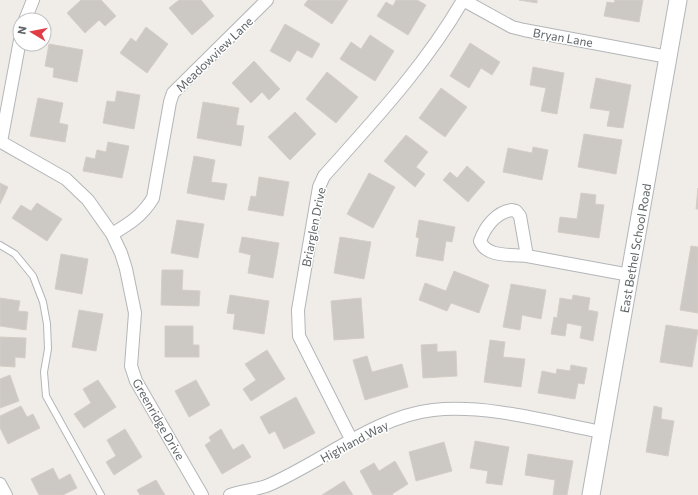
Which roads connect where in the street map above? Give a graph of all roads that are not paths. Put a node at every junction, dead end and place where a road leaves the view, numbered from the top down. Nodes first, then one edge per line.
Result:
1 (33, 0) edge
2 (267, 0) edge
3 (463, 0) edge
4 (678, 0) edge
5 (28, 12) edge
6 (18, 52) edge
7 (668, 56) junction
8 (112, 234) junction
9 (0, 245) edge
10 (527, 256) dead end
11 (630, 275) junction
12 (602, 432) junction
13 (352, 441) junction
14 (0, 484) edge
15 (6, 495) edge
16 (100, 495) edge
17 (202, 495) edge
18 (230, 495) edge
19 (591, 495) edge

1 - 5 street
2 - 8 street, Meadowview Lane
3 - 7 street, Bryan Lane
3 - 13 street, Briarglen Drive
4 - 7 street, East Bethel School Road
6 - 8 street, Greenridge Drive
7 - 11 street, East Bethel School Road
8 - 17 street, Greenridge Drive
9 - 16 lane
10 - 11 street
11 - 12 street, East Bethel School Road
12 - 13 street, Highland Way
12 - 19 street, East Bethel School Road
13 - 18 street, Highland Way
14 - 15 street

